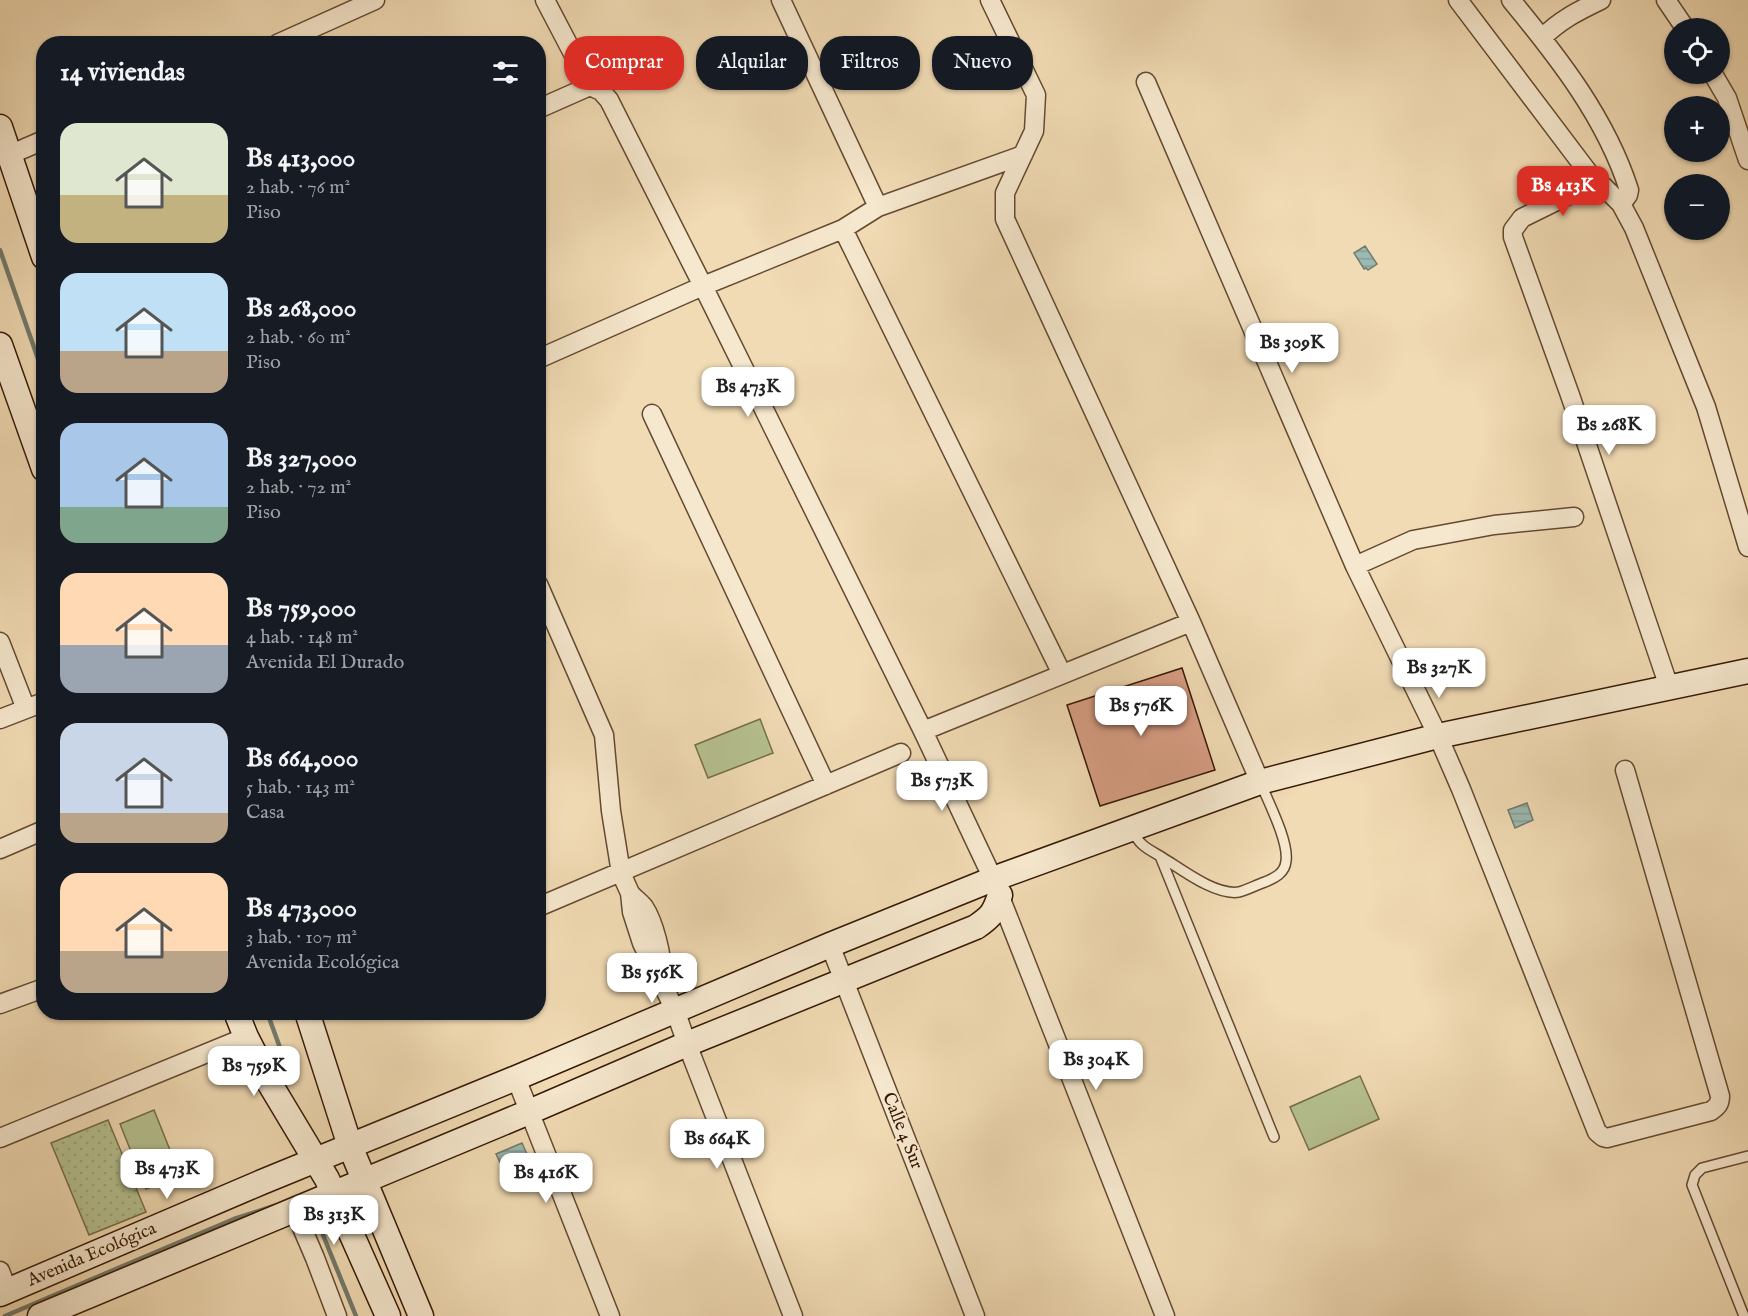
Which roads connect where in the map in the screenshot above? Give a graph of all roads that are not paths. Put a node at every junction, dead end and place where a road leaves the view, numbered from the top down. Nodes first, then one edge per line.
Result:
1 (375, 0) edge
2 (546, 0) edge
3 (781, 0) edge
4 (990, 0) edge
5 (1458, 0) edge
6 (1511, 0) edge
7 (1601, 0) edge
8 (1666, 0) edge
9 (1678, 18) edge
10 (295, 36) edge
11 (564, 36) edge
12 (1542, 38) junction
13 (1146, 82) dead end
14 (1719, 84) edge
15 (581, 90) edge
16 (599, 90) edge
17 (546, 105) edge
18 (0, 127) edge
19 (36, 143) edge
20 (9, 154) junction
21 (1023, 154) junction
22 (1748, 160) edge
23 (1597, 184) junction
24 (1621, 204) junction
25 (878, 207) junction
26 (843, 229) junction
27 (36, 233) edge
28 (704, 286) junction
29 (0, 346) edge
30 (546, 355) edge
31 (652, 414) dead end
32 (36, 447) edge
33 (1574, 517) dead end
34 (1748, 547) edge
35 (1355, 566) junction
36 (546, 602) edge
37 (1191, 622) junction
38 (0, 642) edge
39 (1748, 671) edge
40 (1062, 674) junction
41 (1669, 687) junction
42 (36, 705) edge
43 (26, 709) junction
44 (0, 719) edge
45 (923, 731) junction
46 (1438, 736) junction
47 (901, 753) dead end
48 (1625, 770) dead end
49 (1260, 782) junction
50 (826, 785) junction
51 (1132, 829) junction
52 (36, 833) edge
53 (0, 849) edge
54 (1160, 856) junction
55 (621, 873) junction
56 (997, 887) junction
57 (546, 904) edge
58 (830, 945) junction
59 (843, 981) junction
60 (36, 991) edge
61 (0, 1004) edge
62 (675, 1010) junction
63 (239, 1020) edge
64 (310, 1020) edge
65 (246, 1037) junction
66 (687, 1044) junction
67 (516, 1078) junction
68 (530, 1112) junction
69 (1274, 1137) dead end
70 (0, 1138) edge
71 (350, 1146) junction
72 (1748, 1156) edge
73 (316, 1159) junction
74 (364, 1181) junction
75 (334, 1193) junction
76 (294, 1209) junction
77 (3, 1285) edge
78 (420, 1314) edge
79 (40, 1316) edge
80 (337, 1316) edge
81 (388, 1316) edge
82 (610, 1316) edge
83 (793, 1316) edge
84 (975, 1316) edge
85 (1165, 1316) edge
86 (1744, 1316) edge

1 - 10 street
2 - 11 street
3 - 25 street
4 - 21 street
5 - 23 street
6 - 12 street
7 - 12 street
8 - 9 street
12 - 24 street
13 - 35 street
14 - 22 street
15 - 17 street
16 - 28 street
18 - 20 street
19 - 20 street
20 - 27 street
21 - 25 street
21 - 37 street
23 - 24 street
23 - 41 street
24 - 34 street
25 - 26 street
26 - 28 street
26 - 40 street
28 - 30 street
28 - 45 street
29 - 32 street
31 - 50 street
33 - 35 street
35 - 46 street
36 - 55 street
37 - 40 street
37 - 49 street
38 - 43 street
39 - 41 street, Avenida Ecológica
40 - 45 street
41 - 46 street, Avenida Ecológica
42 - 43 street
43 - 44 street
45 - 56 street
46 - 48 street
46 - 49 street, Avenida Ecológica
47 - 50 street
49 - 51 street, Avenida Ecológica
49 - 54 lane
50 - 55 street
51 - 54 lane
51 - 56 street, Avenida Ecológica
52 - 53 street
54 - 69 lane
55 - 57 street
55 - 62 street
56 - 58 street, Avenida Ecológica
56 - 59 street, Avenida Ecológica
56 - 85 street
58 - 59 street, Calle 4 Sur
58 - 62 street, Avenida Ecológica
59 - 66 street, Avenida Ecológica
59 - 84 street, Calle 4 Sur
60 - 61 street
62 - 66 street
62 - 67 street, Avenida Ecológica
63 - 65 street
64 - 71 street
65 - 70 street
65 - 73 street
66 - 68 street, Avenida Ecológica
66 - 83 street
67 - 68 street
67 - 71 street, Avenida Ecológica
68 - 74 street, Avenida Ecológica
68 - 82 street
71 - 73 street, Avenida Ecológica
71 - 74 street
72 - 86 lane
73 - 75 street
73 - 77 street, Avenida Ecológica
74 - 75 street, Avenida Ecológica
74 - 78 street
75 - 76 street, Avenida Ecológica
75 - 81 street
76 - 79 street, Avenida Ecológica
76 - 80 street

